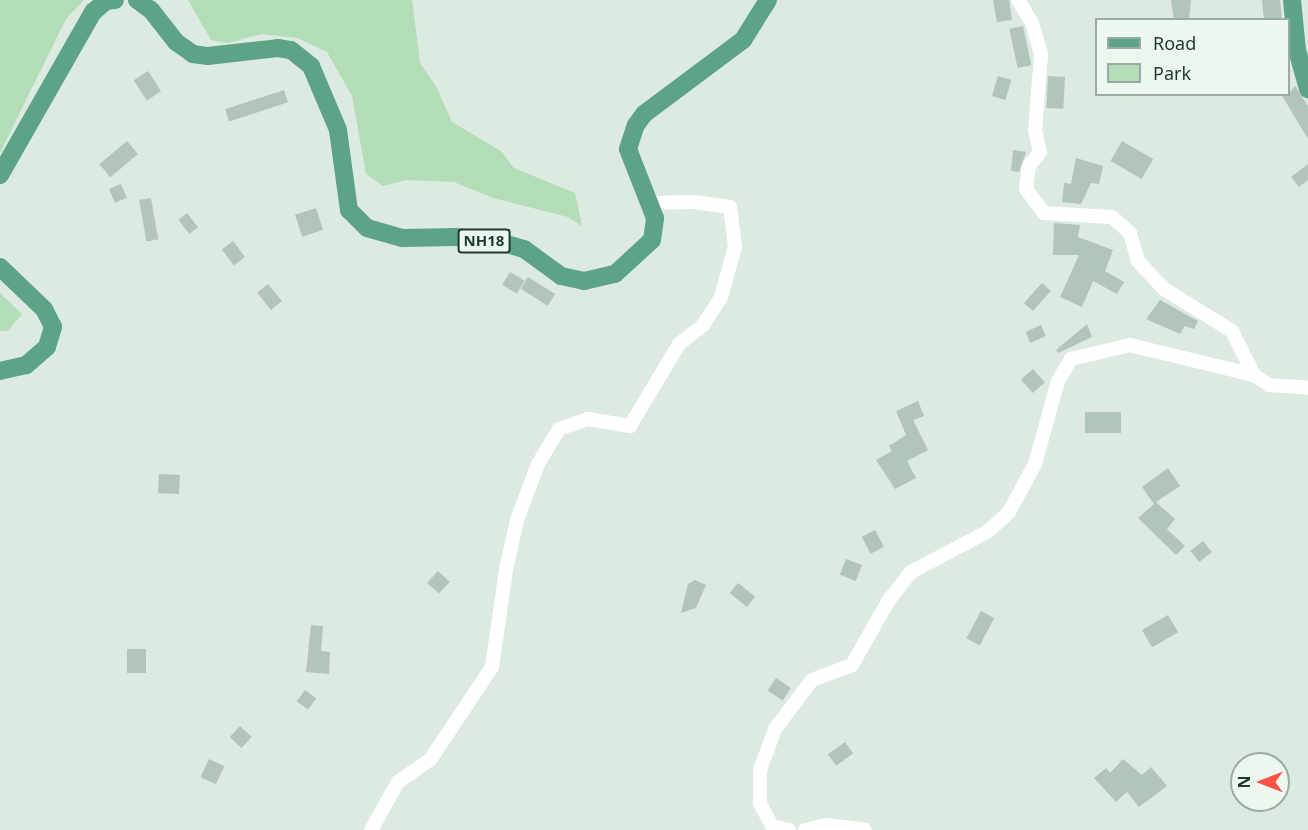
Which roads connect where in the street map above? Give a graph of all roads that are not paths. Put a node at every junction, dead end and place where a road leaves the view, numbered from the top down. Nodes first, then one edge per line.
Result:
1 (115, 0) edge
2 (768, 0) edge
3 (1018, 0) edge
4 (1292, 0) edge
5 (141, 1) edge
6 (1308, 88) edge
7 (0, 176) edge
8 (650, 204) junction
9 (0, 267) edge
10 (0, 370) edge
11 (1254, 375) junction
12 (1308, 388) edge
13 (371, 830) edge
14 (789, 830) edge
15 (805, 830) edge
16 (865, 830) edge

1 - 7 main road
2 - 8 main road, NH18
3 - 11 street
4 - 6 main road
5 - 8 main road, NH18
8 - 13 street
9 - 10 main road
11 - 12 street
11 - 14 street
15 - 16 street

